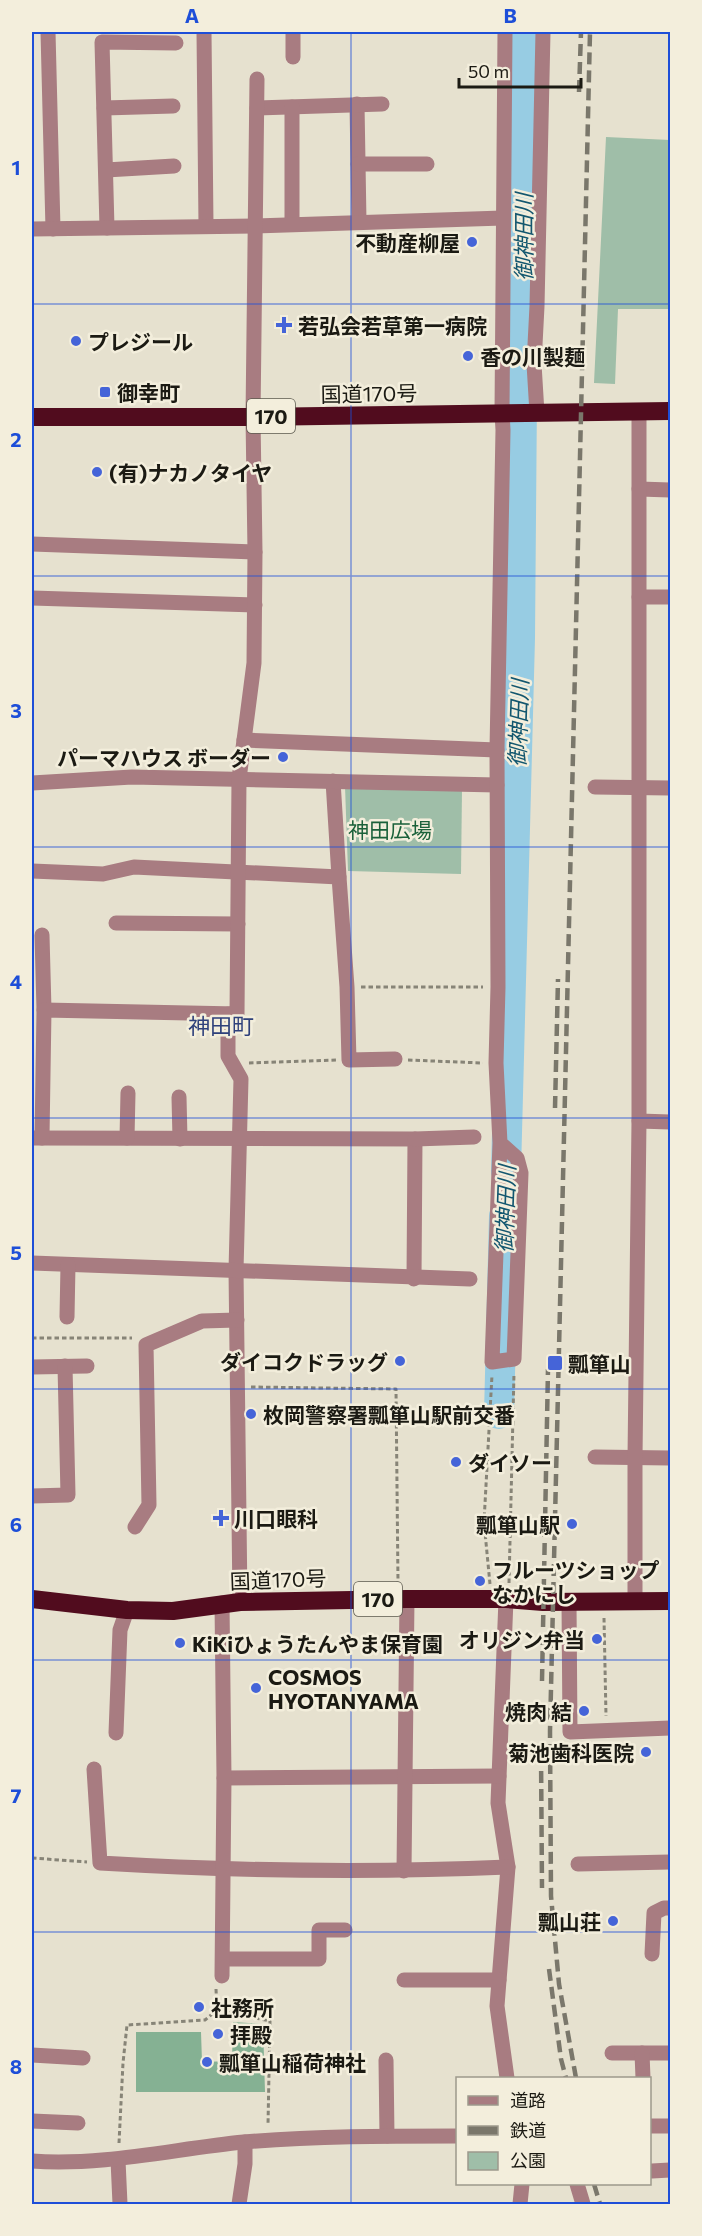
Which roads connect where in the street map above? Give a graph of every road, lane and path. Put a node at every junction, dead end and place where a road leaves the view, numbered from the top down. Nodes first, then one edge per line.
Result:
1 (48, 32) edge
2 (204, 32) edge
3 (293, 32) edge
4 (505, 32) edge
5 (543, 32) edge
6 (176, 43) dead end
7 (293, 57) dead end
8 (257, 79) dead end
9 (382, 104) dead end
10 (357, 105) junction
11 (173, 106) dead end
12 (292, 106) junction
13 (104, 108) junction
14 (257, 108) junction
15 (358, 164) junction
16 (427, 164) dead end
17 (174, 166) dead end
18 (106, 170) junction
19 (503, 218) junction
20 (359, 222) junction
21 (292, 225) junction
22 (206, 226) junction
23 (255, 226) junction
24 (107, 228) junction
25 (32, 229) edge
26 (53, 229) junction
27 (670, 411) edge
28 (639, 412) junction
29 (506, 413) junction
30 (534, 413) junction
31 (32, 417) edge
32 (253, 417) junction
33 (639, 489) junction
34 (670, 490) edge
35 (32, 544) edge
36 (255, 552) junction
37 (639, 597) junction
38 (670, 597) edge
39 (32, 598) edge
40 (255, 605) junction
41 (244, 740) junction
42 (497, 750) junction
43 (238, 779) junction
44 (333, 781) junction
45 (32, 783) edge
46 (497, 785) junction
47 (595, 787) dead end
48 (639, 788) junction
49 (670, 788) edge
50 (32, 871) edge
51 (237, 872) junction
52 (339, 878) junction
53 (116, 922) dead end
54 (237, 924) junction
55 (42, 935) dead end
56 (347, 987) junction
57 (492, 987) dead end
58 (44, 1010) junction
59 (228, 1014) junction
60 (394, 1059) joint
61 (349, 1060) junction
62 (490, 1063) dead end
63 (233, 1064) junction
64 (128, 1093) dead end
65 (179, 1097) dead end
66 (639, 1121) junction
67 (670, 1122) edge
68 (474, 1137) dead end
69 (37, 1138) edge
70 (127, 1138) junction
71 (180, 1138) junction
72 (238, 1139) junction
73 (415, 1139) junction
74 (502, 1144) junction
75 (32, 1263) edge
76 (69, 1265) junction
77 (236, 1270) junction
78 (414, 1279) junction
79 (470, 1279) dead end
80 (67, 1317) dead end
81 (237, 1320) junction
82 (32, 1338) edge
83 (135, 1338) dead end
84 (513, 1359) junction
85 (493, 1362) junction
86 (64, 1366) junction
87 (87, 1366) dead end
88 (32, 1367) edge
89 (237, 1386) junction
90 (595, 1457) dead end
91 (635, 1458) junction
92 (670, 1458) edge
93 (32, 1496) edge
94 (135, 1527) dead end
95 (507, 1593) junction
96 (32, 1599) edge
97 (403, 1599) junction
98 (670, 1601) edge
99 (569, 1602) junction
100 (604, 1602) junction
101 (635, 1602) junction
102 (127, 1610) junction
103 (226, 1611) junction
104 (670, 1728) edge
105 (606, 1730) junction
106 (117, 1733) dead end
107 (94, 1769) dead end
108 (405, 1776) junction
109 (499, 1776) junction
110 (224, 1778) junction
111 (32, 1858) edge
112 (670, 1862) edge
113 (100, 1863) junction
114 (578, 1864) dead end
115 (508, 1867) junction
116 (222, 1870) junction
117 (404, 1871) junction
118 (670, 1908) edge
119 (345, 1930) dead end
120 (652, 1954) dead end
121 (223, 1959) junction
122 (222, 1976) joint
123 (404, 1980) dead end
124 (500, 1980) junction
125 (217, 2010) junction
126 (612, 2053) dead end
127 (642, 2053) junction
128 (670, 2053) edge
129 (32, 2055) edge
130 (83, 2058) dead end
131 (386, 2060) dead end
132 (507, 2077) edge
133 (643, 2077) edge
134 (32, 2121) edge
135 (78, 2123) dead end
136 (651, 2126) edge
137 (670, 2126) edge
138 (387, 2136) junction
139 (456, 2136) edge
140 (245, 2142) junction
141 (268, 2142) junction
142 (118, 2160) junction
143 (32, 2161) edge
144 (670, 2170) edge
145 (652, 2171) dead end
146 (522, 2185) edge
147 (577, 2185) edge
148 (120, 2205) edge
149 (239, 2205) edge
150 (520, 2205) edge
151 (583, 2205) edge

1 - 26 street
2 - 22 street
3 - 7 street
4 - 19 street
5 - 30 street
6 - 13 street
8 - 14 street
9 - 10 street
10 - 12 street
10 - 15 street
11 - 13 street
12 - 14 street
12 - 21 street
13 - 18 street
14 - 23 street
15 - 16 street
15 - 20 street
17 - 18 street
18 - 24 street
19 - 20 street
19 - 29 street
20 - 21 street
21 - 23 street
22 - 23 street
22 - 24 street
23 - 32 street
24 - 26 street
25 - 26 street
27 - 28 highway, 国道170号 / 170
28 - 30 highway, 国道170号 / 170
28 - 33 street
29 - 30 highway, 国道170号 / 170
29 - 32 highway, 国道170号 / 170
29 - 42 street
31 - 32 highway, 国道170号 / 170
32 - 36 street
33 - 34 street
33 - 37 street
35 - 36 street
36 - 40 street
37 - 38 street
37 - 48 street
39 - 40 street
40 - 41 street
41 - 42 street
41 - 43 street
42 - 46 street
43 - 44 street
43 - 45 street
43 - 51 street
44 - 46 street
44 - 52 street
46 - 74 street
47 - 48 street
48 - 49 street
48 - 66 street
50 - 51 street
51 - 52 street
51 - 54 street
52 - 56 street
53 - 54 street
54 - 59 street
55 - 58 street
56 - 57 path
56 - 61 street
58 - 59 street
58 - 69 street
59 - 63 street
60 - 61 street
60 - 62 path
61 - 63 path
63 - 72 street
64 - 70 street
65 - 71 street
66 - 67 street
66 - 91 street
68 - 73 street
69 - 70 street
70 - 71 street
71 - 72 street
72 - 73 street
72 - 77 street
73 - 78 street
74 - 84 street
74 - 85 street
75 - 76 street
76 - 77 street
76 - 80 street
77 - 78 street
77 - 81 street
78 - 79 street
81 - 89 street
81 - 94 street
82 - 83 path
84 - 85 street
84 - 95 path
85 - 95 path
86 - 87 street
86 - 88 street
86 - 93 street
89 - 97 path
89 - 103 street
90 - 91 street
91 - 92 street
91 - 101 street
95 - 97 highway, 国道170号 / 170
95 - 99 highway, 国道170号 / 170
95 - 109 street
96 - 102 highway, 国道170号 / 170
97 - 103 highway, 国道170号 / 170
97 - 108 street
98 - 101 highway, 国道170号 / 170
99 - 100 highway, 国道170号 / 170
99 - 105 street
100 - 101 highway, 国道170号 / 170
100 - 105 path
102 - 103 highway, 国道170号 / 170
102 - 106 street
103 - 110 street
104 - 105 street
107 - 113 street
108 - 109 street
108 - 110 street
108 - 117 street
109 - 115 street
110 - 116 street
111 - 113 path
112 - 114 street
113 - 116 street
115 - 117 street
115 - 124 street
116 - 117 street
116 - 121 street
118 - 120 street
119 - 121 street
121 - 122 street
122 - 125 path
123 - 124 street
124 - 132 street
125 - 141 path
125 - 142 path
126 - 127 street
127 - 128 street
127 - 133 street
129 - 130 street
131 - 138 street
134 - 135 street
136 - 137 street
138 - 139 street
138 - 141 street
140 - 141 street
140 - 142 street
140 - 149 street
142 - 143 street
142 - 148 street
144 - 145 street
146 - 150 street
147 - 151 street

